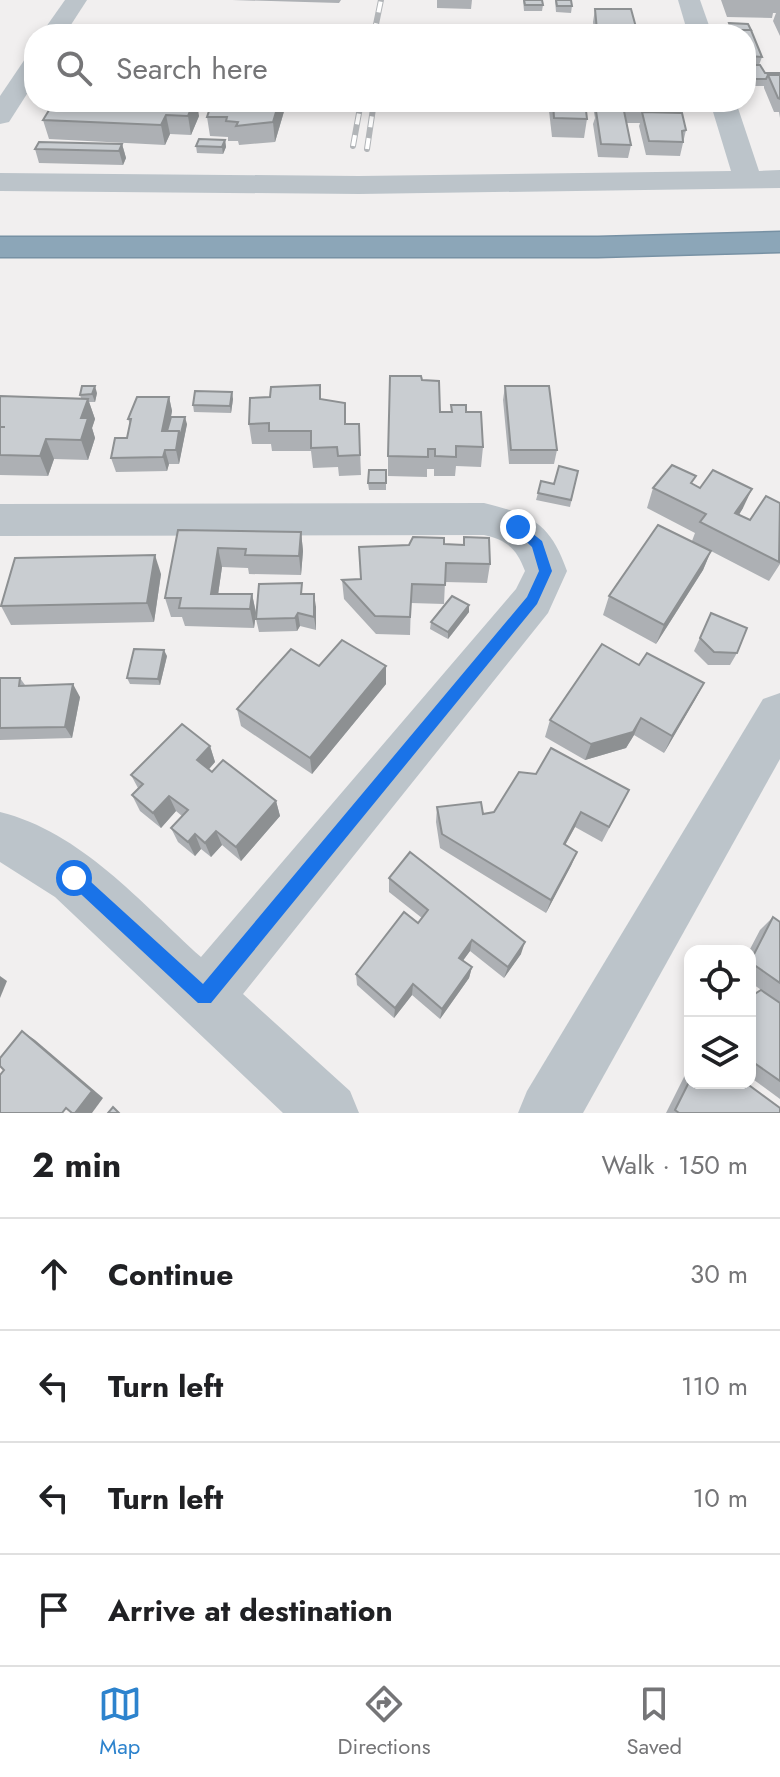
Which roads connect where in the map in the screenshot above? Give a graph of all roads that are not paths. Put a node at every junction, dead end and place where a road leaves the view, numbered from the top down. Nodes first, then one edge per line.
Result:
1 (76, 0) edge
2 (689, 0) edge
3 (60, 24) edge
4 (697, 24) edge
5 (24, 79) edge
6 (726, 112) edge
7 (0, 116) edge
8 (780, 179) edge
9 (748, 180) junction
10 (0, 182) edge
11 (780, 242) edge
12 (0, 247) edge
13 (780, 267) edge
14 (0, 270) edge
15 (0, 520) edge
16 (780, 714) edge
17 (766, 768) edge
18 (0, 837) edge
19 (204, 997) junction
20 (328, 1113) edge
21 (549, 1113) edge

1 - 3 street
2 - 4 street
5 - 7 street
6 - 9 street
8 - 9 street
9 - 10 street
11 - 12 highway
13 - 14 highway
15 - 19 street
16 - 17 street
17 - 21 street
18 - 19 street
19 - 20 street

